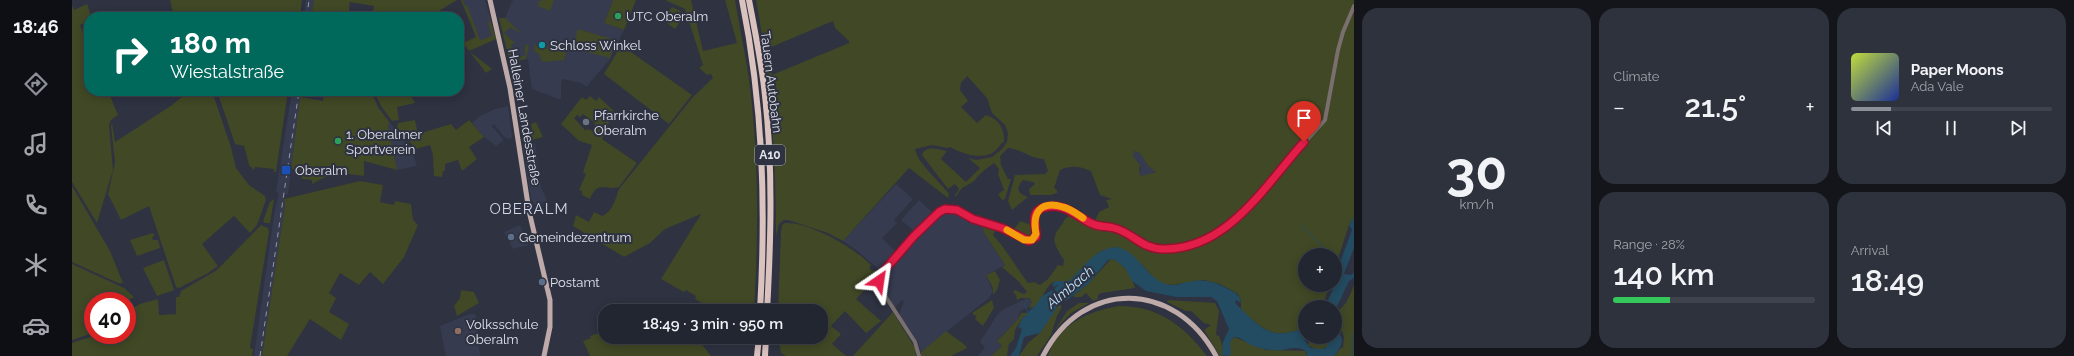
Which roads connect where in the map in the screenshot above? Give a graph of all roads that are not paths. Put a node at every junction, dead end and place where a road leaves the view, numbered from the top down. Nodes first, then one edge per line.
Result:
1 (490, 0) edge
2 (742, 0) edge
3 (749, 0) edge
4 (1354, 6) edge
5 (760, 304) edge
6 (767, 304) edge
7 (758, 344) edge
8 (765, 344) edge
9 (544, 356) edge
10 (757, 356) edge
11 (765, 356) edge
12 (919, 356) edge
13 (1043, 356) edge
14 (1216, 356) edge

1 - 9 main road, Halleiner Landesstraße
2 - 5 highway, Tauern Autobahn / A10
3 - 6 highway, Tauern Autobahn / A10
4 - 12 street
7 - 10 highway
8 - 11 highway
13 - 14 main road

